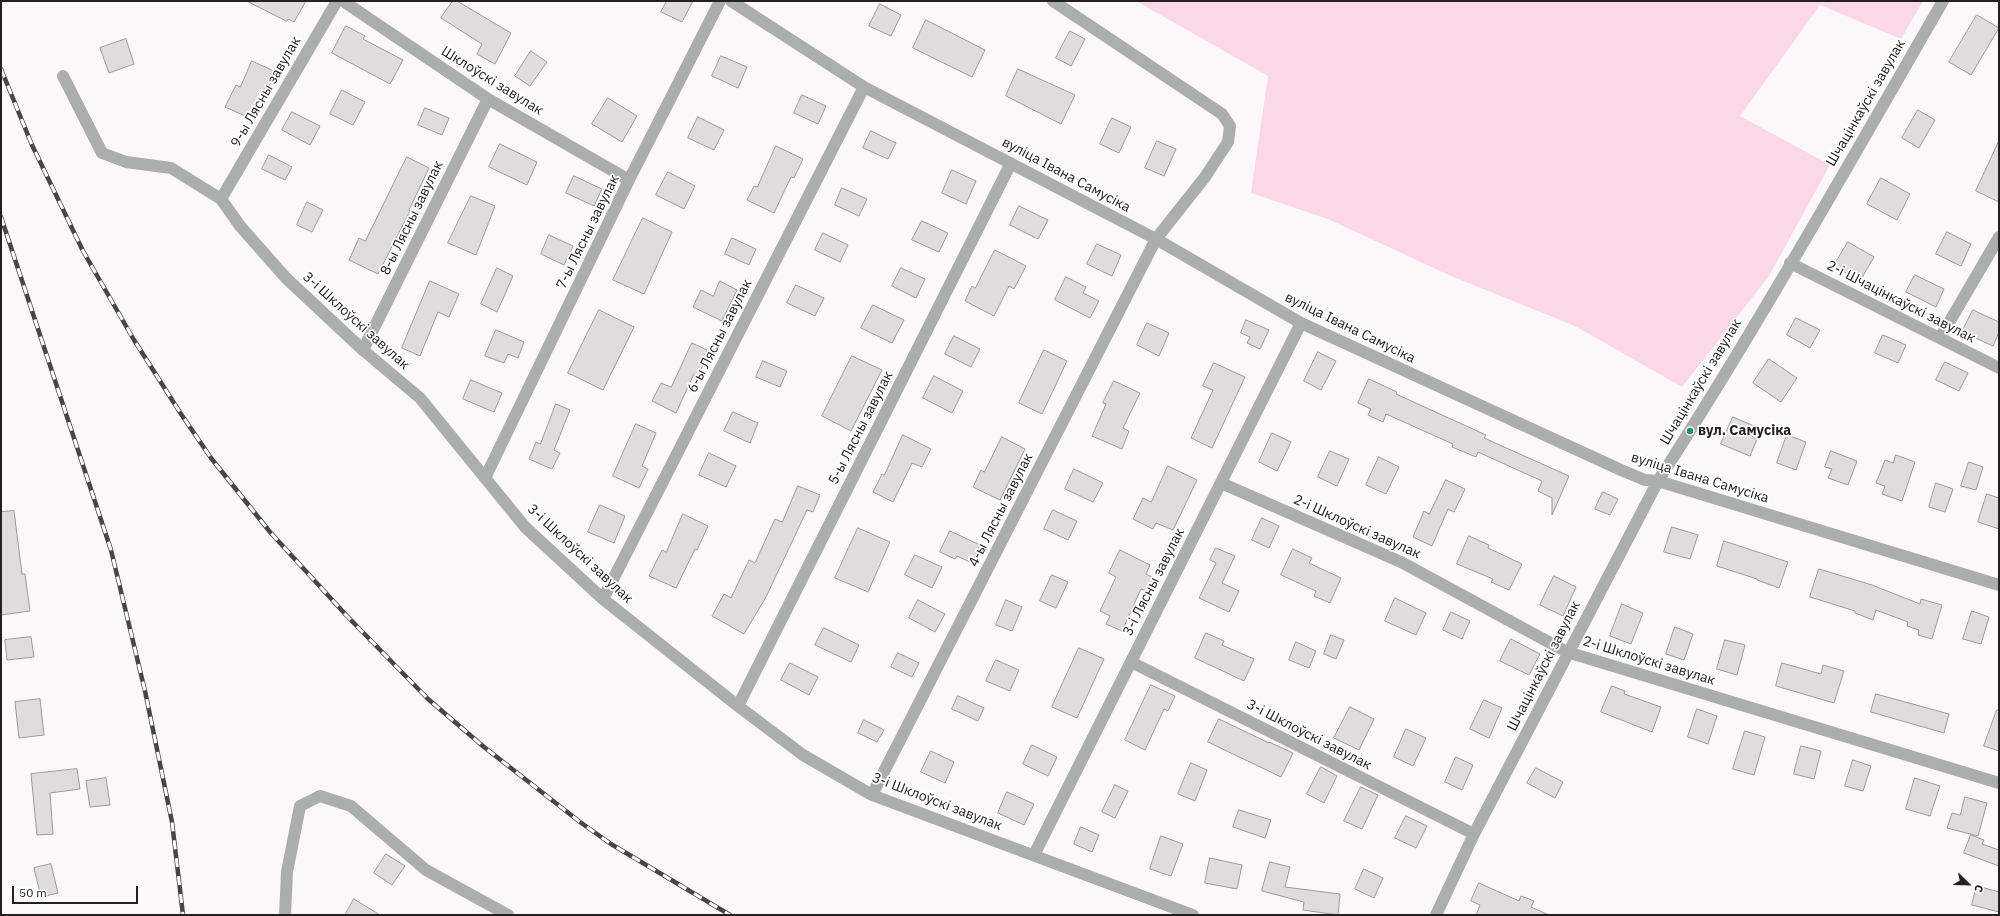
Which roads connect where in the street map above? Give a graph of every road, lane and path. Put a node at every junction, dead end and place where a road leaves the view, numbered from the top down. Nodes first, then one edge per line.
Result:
1 (337, 1) edge
2 (343, 1) edge
3 (720, 1) edge
4 (731, 1) edge
5 (1053, 1) edge
6 (1943, 1) edge
7 (63, 76) dead end
8 (864, 87) junction
9 (488, 99) junction
10 (1011, 162) junction
11 (629, 180) junction
12 (221, 199) junction
13 (1999, 237) edge
14 (1156, 239) junction
15 (1790, 264) junction
16 (1301, 323) junction
17 (1940, 338) junction
18 (363, 350) junction
19 (1999, 368) edge
20 (485, 478) junction
21 (1658, 480) junction
22 (1221, 483) junction
23 (1999, 585) edge
24 (603, 599) junction
25 (1567, 652) junction
26 (1131, 662) junction
27 (738, 706) junction
28 (1999, 783) edge
29 (872, 795) junction
30 (1474, 834) junction
31 (1034, 855) junction
32 (285, 915) edge
33 (508, 915) edge
34 (1193, 915) edge
35 (1436, 915) edge

1 - 12 street, 9-ы Лясны завулак
2 - 9 street, Шклоўскі завулак
3 - 11 street, 7-ы Лясны завулак
4 - 8 street, вуліца Івана Самусіка
5 - 14 street, 4-ы Лясны завулак
6 - 15 street, Шчацінкаўскі завулак
7 - 12 street, 3-і Шклоўскі завулак
8 - 10 street, вуліца Івана Самусіка
8 - 24 street, 6-ы Лясны завулак
9 - 11 street, Шклоўскі завулак
9 - 18 street, 8-ы Лясны завулак
10 - 14 street, вуліца Івана Самусіка
10 - 27 street, 5-ы Лясны завулак
11 - 20 street, 7-ы Лясны завулак
12 - 18 street, 3-і Шклоўскі завулак
13 - 17 street
14 - 16 street, вуліца Івана Самусіка
14 - 29 street, 4-ы Лясны завулак
15 - 17 street, 2-і Шчацінкаўскі завулак
15 - 21 street, Шчацінкаўскі завулак
16 - 21 street, вуліца Івана Самусіка
16 - 22 street, 3-і Лясны завулак
17 - 19 street, 2-і Шчацінкаўскі завулак
18 - 20 street, 3-і Шклоўскі завулак
20 - 24 street, 3-і Шклоўскі завулак
21 - 23 street, вуліца Івана Самусіка
21 - 25 street, Шчацінкаўскі завулак
22 - 25 street, 2-і Шклоўскі завулак
22 - 26 street, 3-і Лясны завулак
24 - 27 street, 3-і Шклоўскі завулак
25 - 28 street, 2-і Шклоўскі завулак
25 - 30 street, Шчацінкаўскі завулак
26 - 30 street, 3-і Шклоўскі завулак
26 - 31 street, 3-і Лясны завулак
27 - 29 street, 3-і Шклоўскі завулак
29 - 31 street, 3-і Шклоўскі завулак
30 - 35 street, Шчацінкаўскі завулак
31 - 34 street, 3-і Шклоўскі завулак
32 - 33 street

